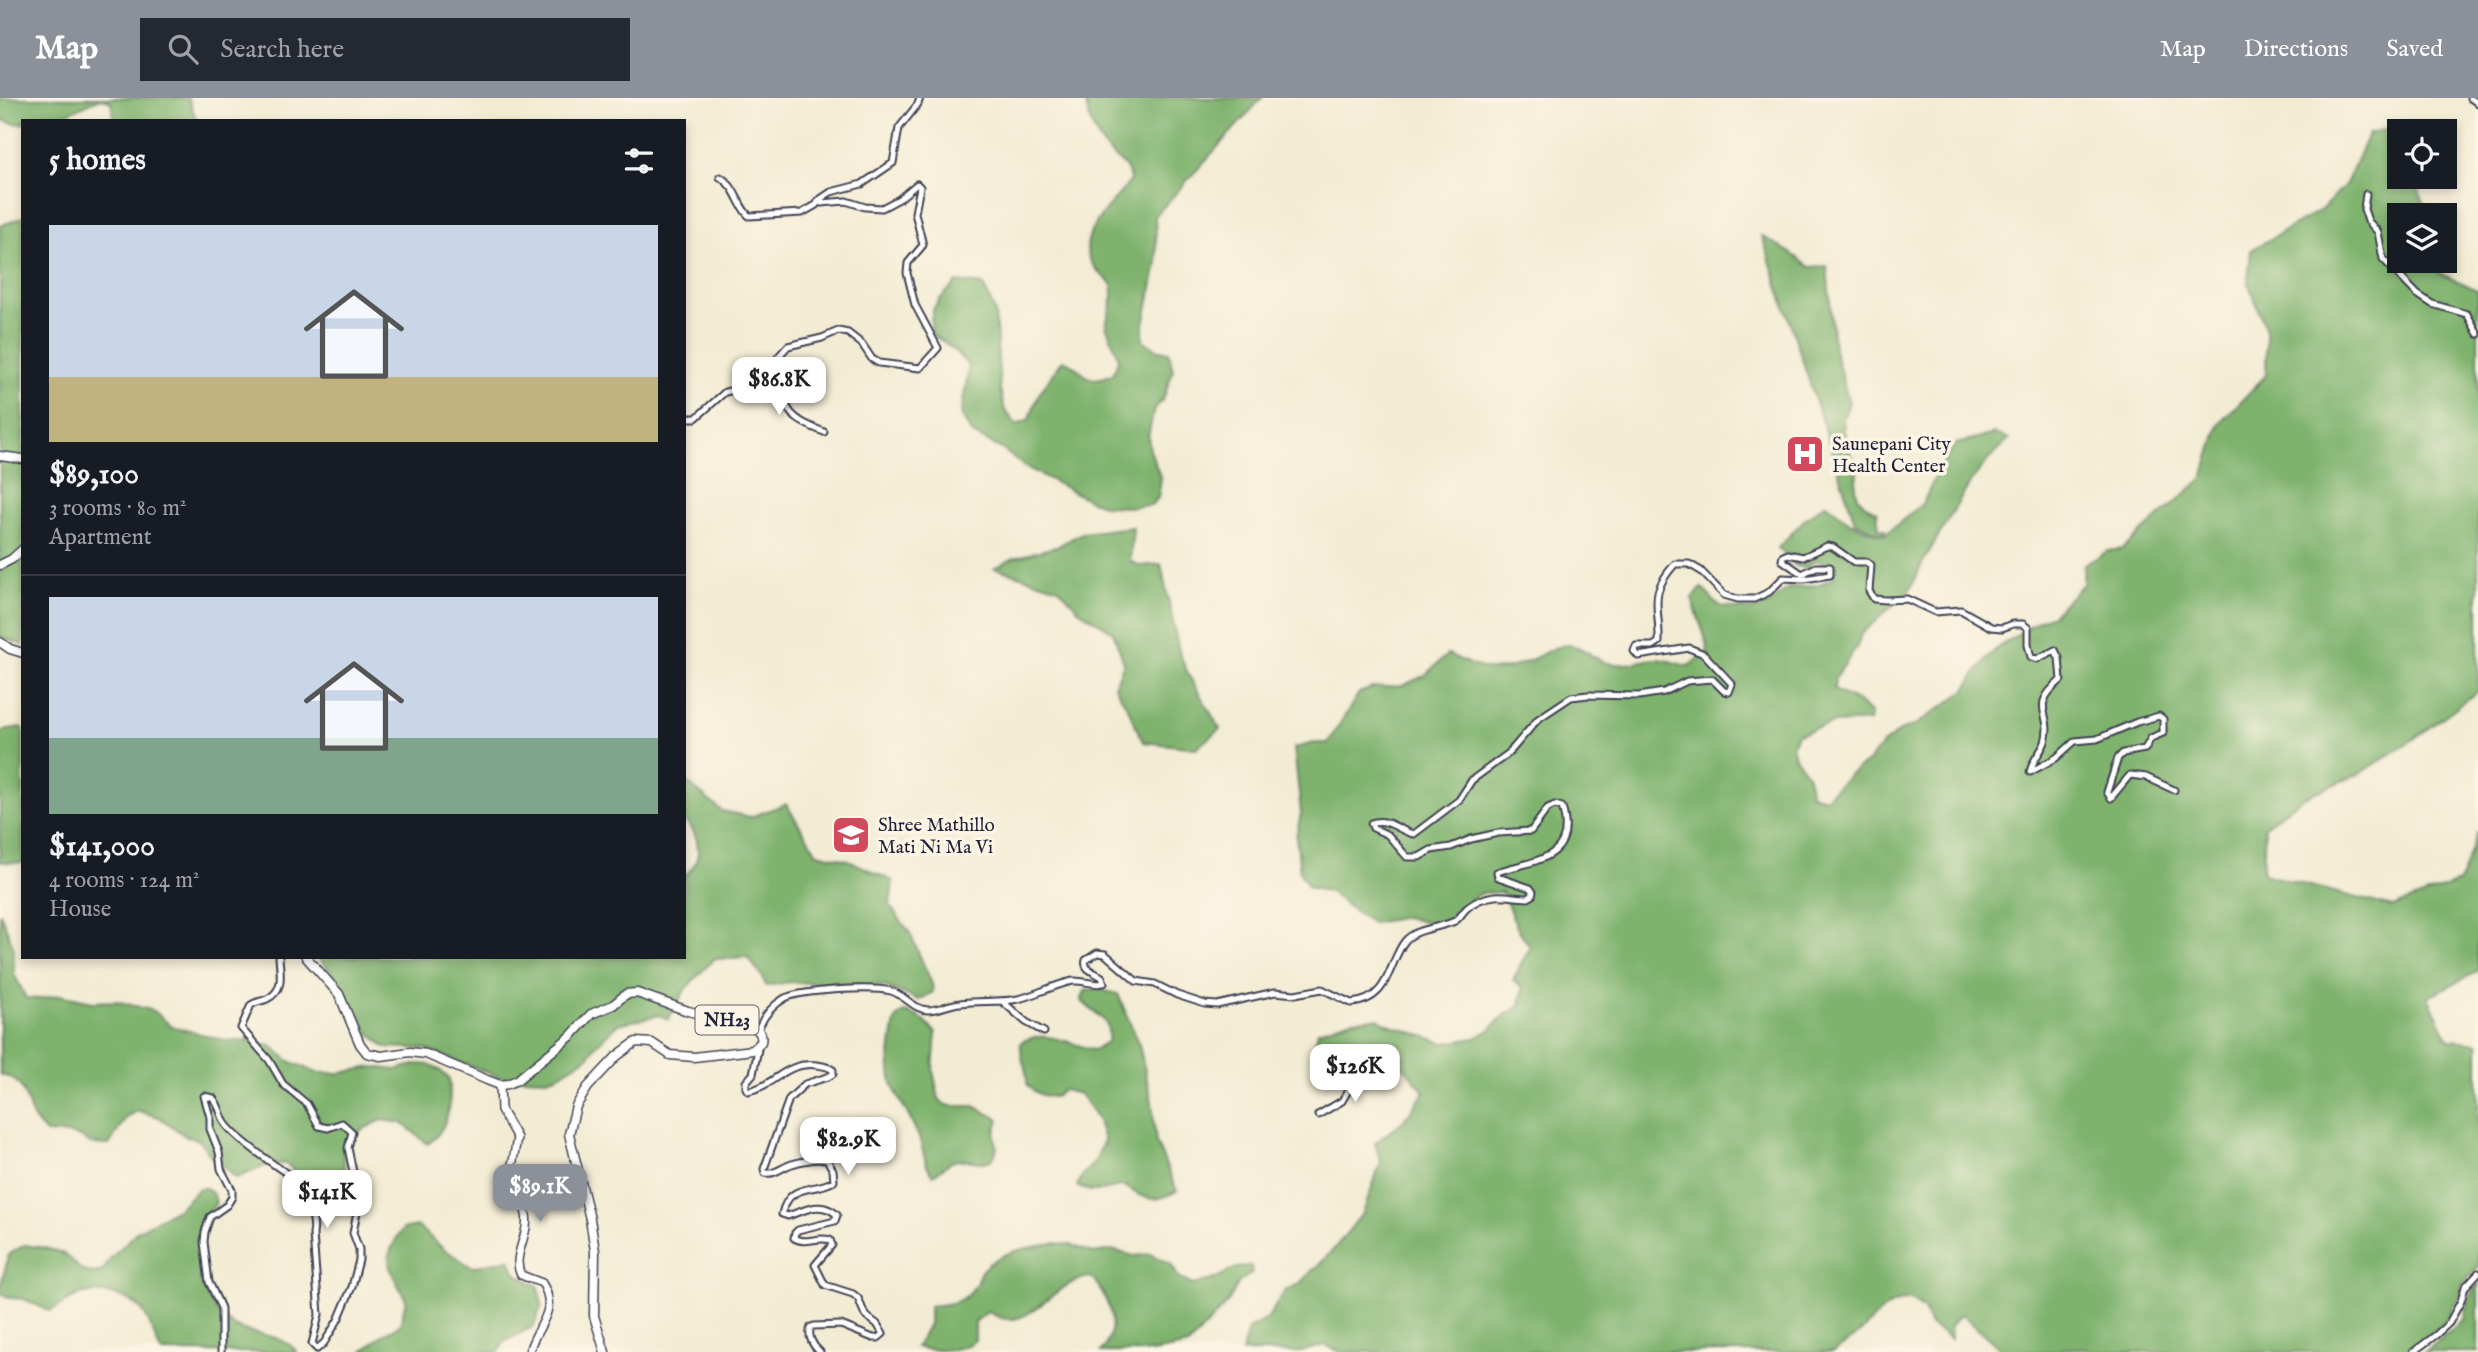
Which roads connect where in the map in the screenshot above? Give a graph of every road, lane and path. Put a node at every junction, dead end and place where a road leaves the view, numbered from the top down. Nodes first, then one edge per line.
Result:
1 (920, 98) edge
2 (2470, 98) edge
3 (2478, 103) edge
4 (720, 177) dead end
5 (2366, 194) dead end
6 (819, 200) junction
7 (2478, 334) edge
8 (769, 373) junction
9 (686, 418) edge
10 (824, 432) dead end
11 (0, 456) edge
12 (21, 459) edge
13 (21, 551) edge
14 (0, 565) edge
15 (0, 642) edge
16 (21, 652) edge
17 (2174, 790) dead end
18 (279, 959) edge
19 (308, 959) edge
20 (1002, 1001) junction
21 (758, 1030) junction
22 (1044, 1032) dead end
23 (759, 1044) junction
24 (1376, 1063) dead end
25 (500, 1085) junction
26 (1318, 1115) dead end
27 (2478, 1273) edge
28 (221, 1352) edge
29 (529, 1352) edge
30 (606, 1352) edge
31 (820, 1352) edge
32 (2413, 1352) edge

1 - 6 street
2 - 3 street
4 - 6 street
5 - 7 street
6 - 8 street
8 - 9 street
8 - 10 street
11 - 12 main road
13 - 14 main road
15 - 16 main road
17 - 20 street
18 - 28 street
19 - 25 main road
20 - 21 street
20 - 22 street
21 - 23 main road, NH23
21 - 25 main road, NH23
23 - 30 main road, NH23
23 - 31 street
24 - 26 street
25 - 29 main road
27 - 32 street

